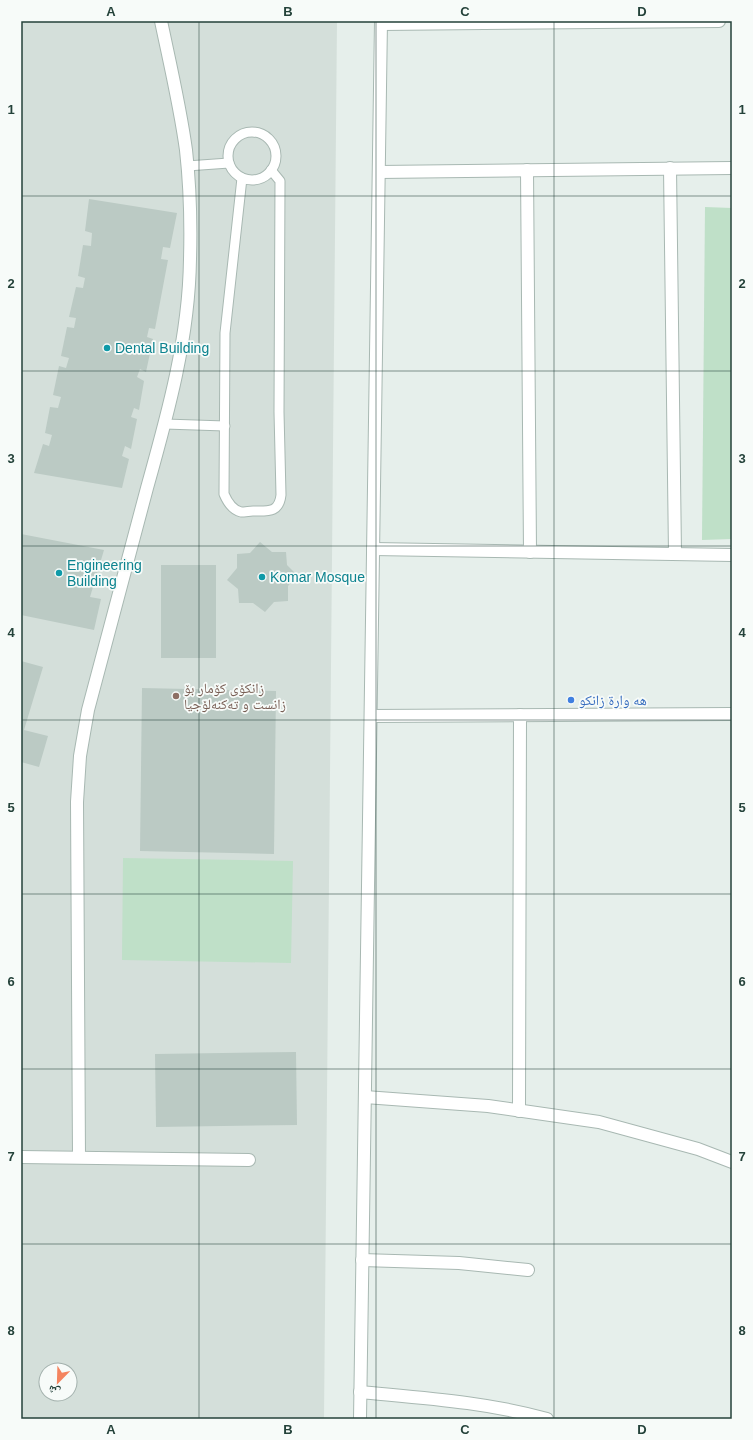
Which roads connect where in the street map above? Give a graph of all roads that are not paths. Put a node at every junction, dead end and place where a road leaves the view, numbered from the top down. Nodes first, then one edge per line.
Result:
1 (161, 21) edge
2 (719, 21) edge
3 (381, 22) edge
4 (229, 163) junction
5 (187, 166) junction
6 (670, 168) junction
7 (732, 168) edge
8 (272, 170) junction
9 (527, 170) junction
10 (379, 172) junction
11 (242, 178) junction
12 (165, 424) junction
13 (225, 426) junction
14 (373, 549) junction
15 (530, 552) junction
16 (675, 554) junction
17 (732, 555) edge
18 (732, 714) edge
19 (520, 715) junction
20 (371, 716) junction
21 (365, 1097) junction
22 (519, 1111) junction
23 (21, 1157) edge
24 (79, 1157) junction
25 (249, 1160) dead end
26 (732, 1162) edge
27 (362, 1260) junction
28 (528, 1270) dead end
29 (360, 1392) junction
30 (360, 1419) edge
31 (547, 1419) edge

1 - 5 street
2 - 3 street
3 - 10 street
4 - 5 lane
4 - 8 lane
4 - 11 lane
5 - 12 street
6 - 7 street
6 - 9 street
6 - 16 street
8 - 11 lane
8 - 13 lane
9 - 10 street
9 - 15 street
10 - 14 street
11 - 13 lane
12 - 13 lane
12 - 24 street
14 - 15 street
14 - 20 street
15 - 16 street
16 - 17 street
18 - 19 street
19 - 20 street
19 - 22 street
20 - 21 street
21 - 22 street
21 - 27 street
22 - 26 street
23 - 24 street
24 - 25 street
27 - 28 street
27 - 29 street
29 - 30 street
29 - 31 street

